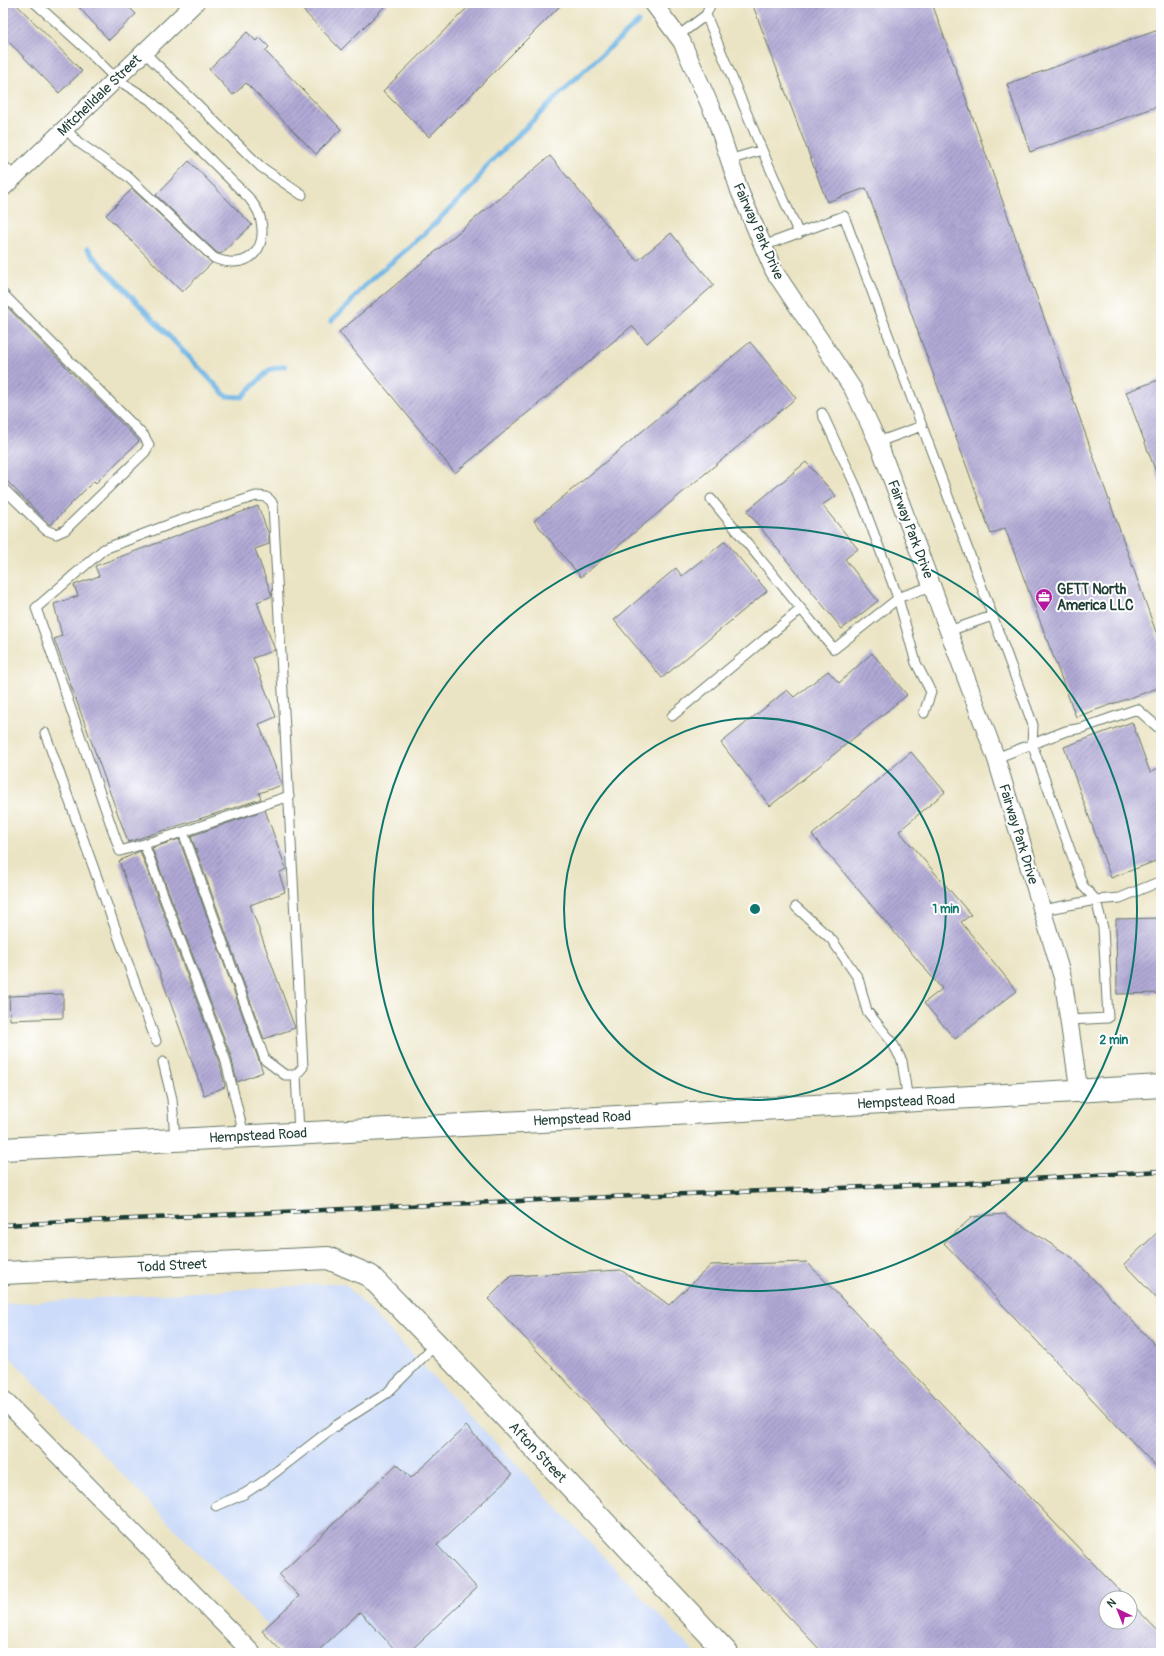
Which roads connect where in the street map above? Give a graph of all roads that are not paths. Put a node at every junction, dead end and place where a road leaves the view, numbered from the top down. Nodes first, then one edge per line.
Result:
1 (35, 3) edge
2 (195, 3) edge
3 (653, 3) edge
4 (711, 3) edge
5 (706, 15) junction
6 (678, 36) junction
7 (144, 52) junction
8 (116, 79) junction
9 (65, 128) junction
10 (762, 150) junction
11 (729, 160) junction
12 (7, 177) edge
13 (302, 195) dead end
14 (799, 234) junction
15 (763, 246) junction
16 (3, 294) edge
17 (822, 413) dead end
18 (922, 426) junction
19 (878, 442) junction
20 (3, 488) edge
21 (711, 499) dead end
22 (932, 586) junction
23 (898, 598) junction
24 (801, 609) junction
25 (992, 616) junction
26 (950, 631) junction
27 (924, 713) dead end
28 (672, 716) dead end
29 (1161, 730) edge
30 (45, 733) dead end
31 (1032, 744) junction
32 (996, 758) junction
33 (289, 796) junction
34 (183, 832) junction
35 (144, 844) junction
36 (1161, 881) edge
37 (1096, 900) junction
38 (796, 907) dead end
39 (1042, 910) junction
40 (1069, 1020) junction
41 (156, 1041) dead end
42 (163, 1062) dead end
43 (296, 1075) junction
44 (1161, 1086) edge
45 (1079, 1091) junction
46 (908, 1101) junction
47 (299, 1132) junction
48 (244, 1135) junction
49 (175, 1139) junction
50 (3, 1148) edge
51 (341, 1264) joint
52 (3, 1273) edge
53 (436, 1344) junction
54 (3, 1399) edge
55 (216, 1506) dead end
56 (252, 1653) edge
57 (727, 1653) edge

1 - 8 lane
2 - 7 street, Mitchelldale Street
3 - 6 street, Fairway Park Drive
4 - 5 lane
5 - 6 lane
5 - 10 lane
6 - 11 street, Fairway Park Drive
7 - 8 street, Mitchelldale Street
7 - 13 lane
8 - 9 street, Mitchelldale Street
8 - 9 lane
9 - 12 street, Mitchelldale Street
10 - 11 lane
10 - 14 lane
11 - 15 street, Fairway Park Drive
14 - 15 lane
14 - 18 lane
15 - 19 street, Fairway Park Drive
16 - 20 lane
17 - 23 lane
18 - 19 lane
18 - 25 lane
19 - 22 street, Fairway Park Drive
21 - 24 lane
22 - 23 lane
22 - 26 street, Fairway Park Drive
23 - 24 lane
23 - 27 lane
24 - 28 lane
25 - 26 lane
25 - 31 lane
26 - 32 street, Fairway Park Drive
29 - 31 lane
30 - 41 lane
31 - 32 lane
31 - 37 lane
32 - 39 street, Fairway Park Drive
33 - 34 lane
33 - 35 lane
33 - 43 lane
34 - 35 lane
34 - 43 lane
35 - 48 lane
36 - 37 lane
37 - 39 lane
37 - 40 lane
38 - 46 lane
39 - 40 street, Fairway Park Drive
40 - 45 street, Fairway Park Drive
42 - 49 lane
43 - 47 lane
44 - 45 main road, Hempstead Road
45 - 46 main road, Hempstead Road
46 - 47 main road, Hempstead Road
47 - 48 main road, Hempstead Road
48 - 49 main road, Hempstead Road
49 - 50 main road, Hempstead Road
51 - 52 main road, Todd Street
51 - 53 main road, Afton Street
53 - 55 lane
53 - 57 main road, Afton Street
54 - 56 street

